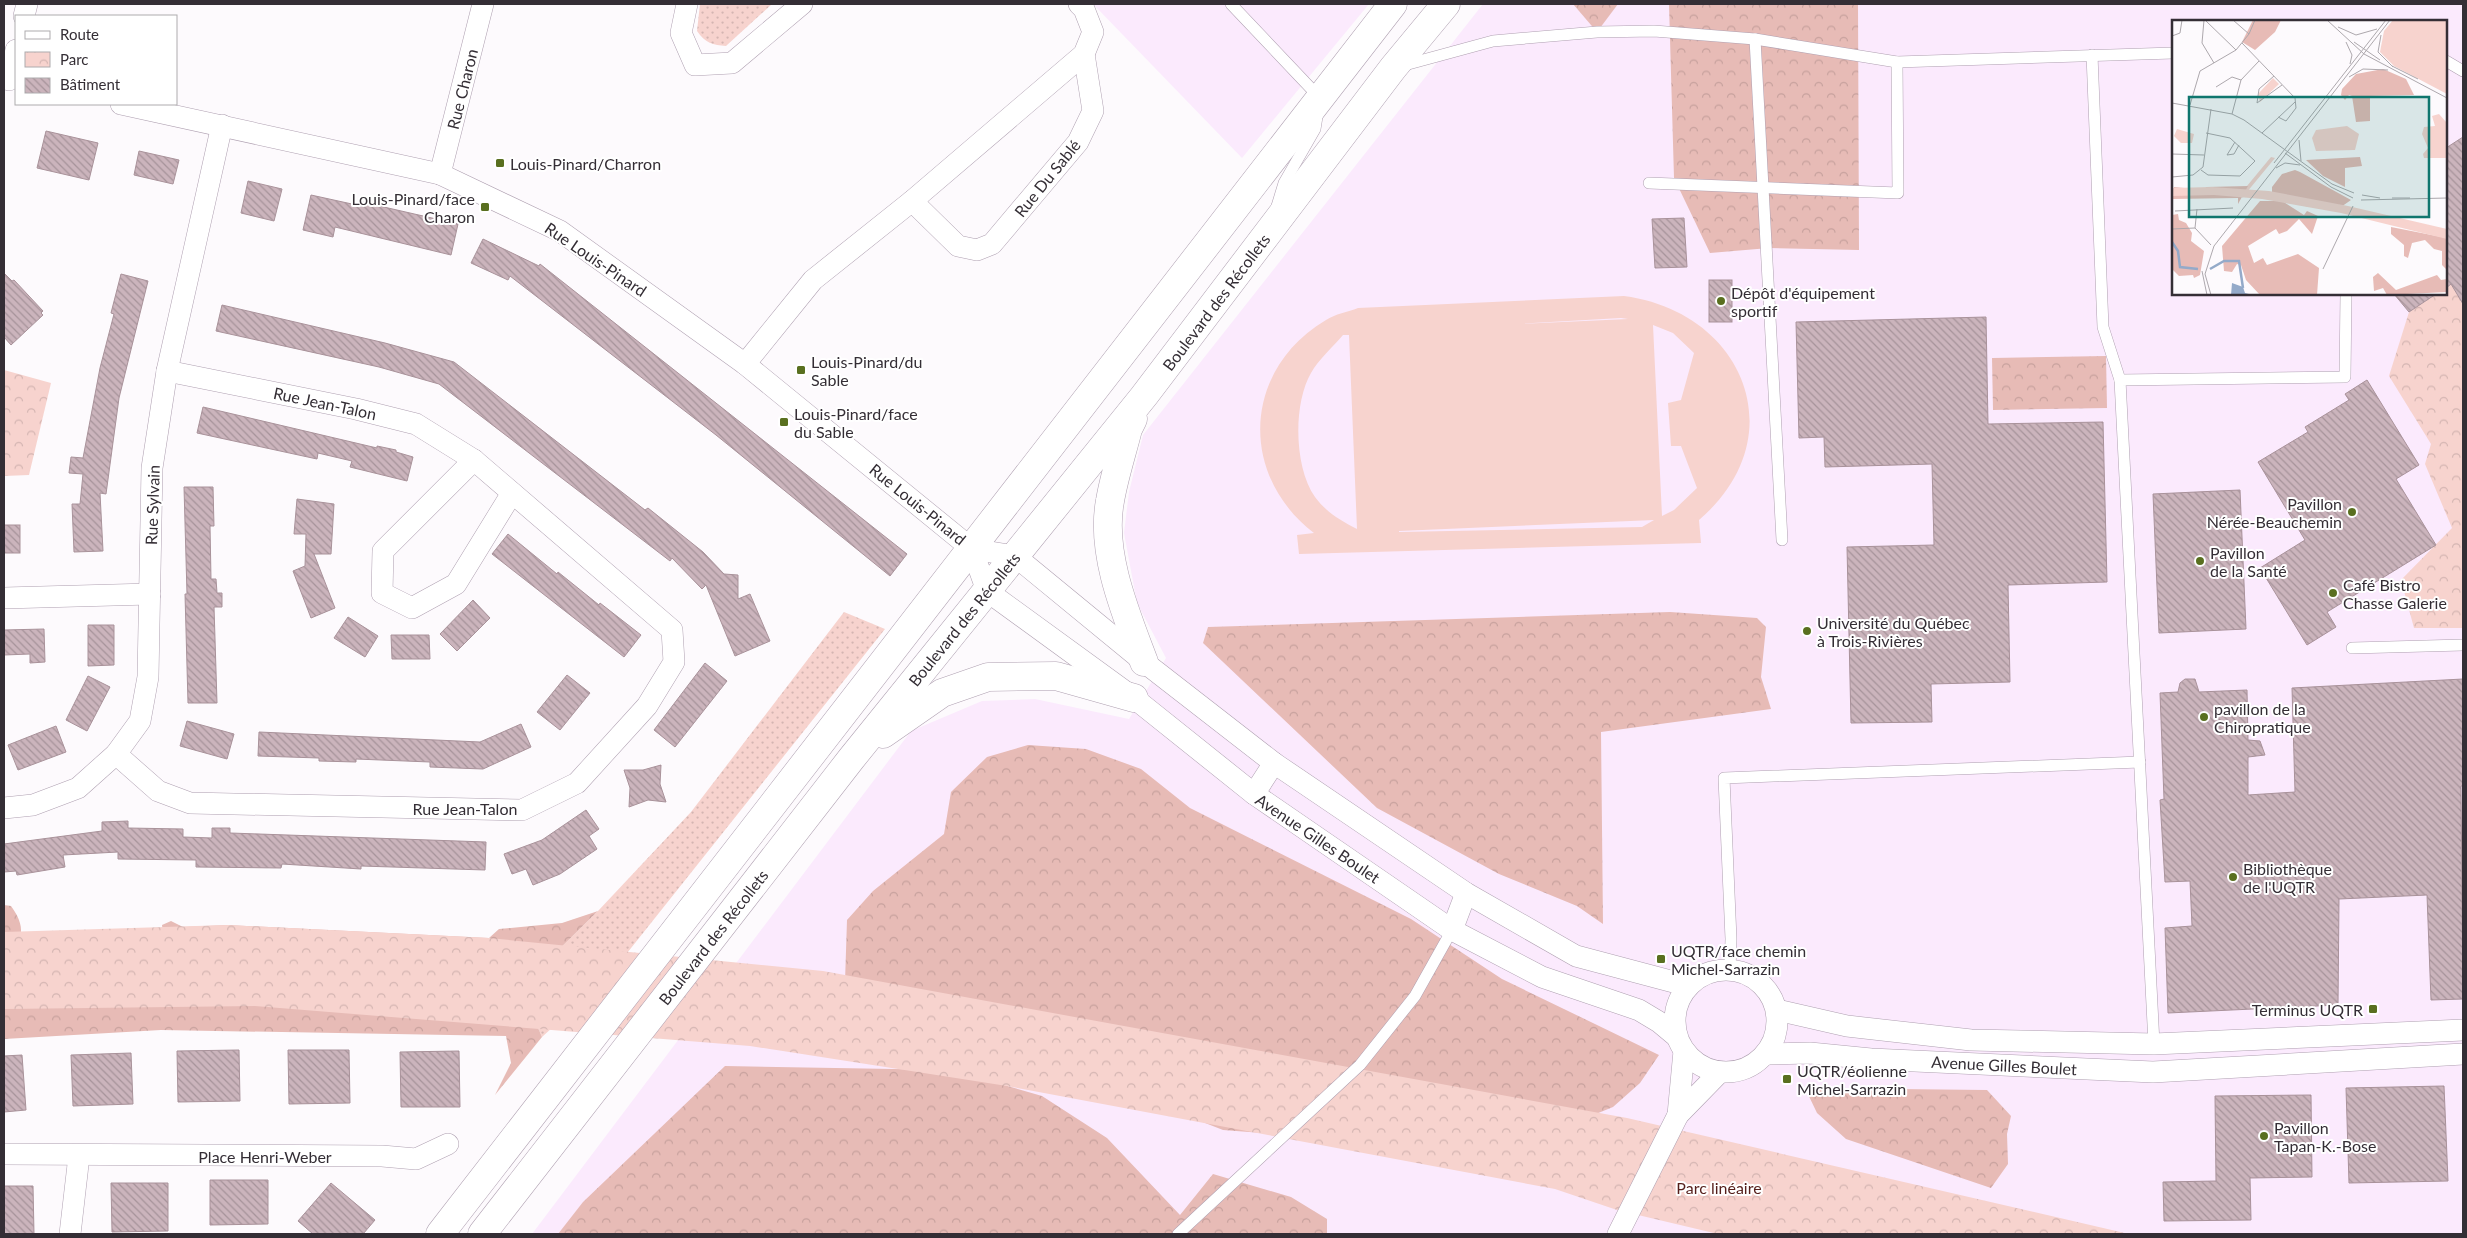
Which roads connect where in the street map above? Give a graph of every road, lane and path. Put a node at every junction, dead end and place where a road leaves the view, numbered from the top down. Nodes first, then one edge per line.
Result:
1 (483, 4) edge
2 (687, 4) edge
3 (802, 4) edge
4 (1079, 4) edge
5 (1231, 4) edge
6 (1393, 4) edge
7 (1446, 4) edge
8 (1755, 39) junction
9 (2172, 52) edge
10 (1084, 54) junction
11 (15, 55) edge
12 (2092, 55) junction
13 (1897, 62) junction
14 (2447, 62) edge
15 (1393, 68) junction
16 (2463, 71) edge
17 (10, 80) edge
18 (1320, 98) junction
19 (126, 105) edge
20 (222, 125) junction
21 (440, 174) junction
22 (1649, 183) dead end
23 (1762, 188) junction
24 (912, 201) junction
25 (1269, 231) junction
26 (2346, 295) edge
27 (745, 364) junction
28 (168, 371) junction
29 (2120, 380) junction
30 (1144, 396) junction
31 (474, 460) junction
32 (512, 493) junction
33 (1782, 540) dead end
34 (972, 549) junction
35 (1015, 556) junction
36 (987, 591) junction
37 (150, 594) junction
38 (4, 598) edge
39 (2463, 645) edge
40 (2352, 648) dead end
41 (1144, 662) junction
42 (1134, 698) junction
43 (116, 754) junction
44 (851, 759) junction
45 (2140, 762) junction
46 (1274, 763) junction
47 (1254, 794) junction
48 (4, 808) edge
49 (1466, 893) junction
50 (1452, 930) junction
51 (1730, 970) junction
52 (1688, 986) junction
53 (1777, 1010) junction
54 (2463, 1030) edge
55 (1681, 1044) junction
56 (2154, 1044) junction
57 (1766, 1054) junction
58 (2463, 1054) edge
59 (1720, 1072) junction
60 (2153, 1072) junction
61 (1678, 1115) junction
62 (448, 1144) dead end
63 (4, 1154) edge
64 (79, 1156) junction
65 (70, 1234) edge
66 (440, 1234) edge
67 (482, 1234) edge
68 (1178, 1234) edge
69 (1618, 1234) edge

1 - 21 street, Rue Charon
2 - 3 street
4 - 10 street
5 - 18 lane
6 - 18 main road, Boulevard des Récollets
7 - 15 main road, Boulevard des Récollets
8 - 13 lane
8 - 15 lane
8 - 23 lane
9 - 12 lane
10 - 24 street
10 - 24 street, Rue Du Sablé
11 - 17 street
12 - 13 lane
12 - 29 lane
13 - 23 lane
14 - 16 lane
15 - 25 main road, Boulevard des Récollets
18 - 25 lane
18 - 34 main road, Boulevard des Récollets
19 - 20 street, Rue Louis-Pinard
20 - 21 street, Rue Louis-Pinard
20 - 28 street, Rue Sylvain
21 - 27 street, Rue Louis-Pinard
22 - 23 lane
23 - 33 lane
24 - 27 street
25 - 30 main road, Boulevard des Récollets
26 - 29 lane
27 - 34 street, Rue Louis-Pinard
28 - 31 street, Rue Jean-Talon
28 - 37 street, Rue Sylvain
29 - 45 lane
30 - 35 main road, Boulevard des Récollets
30 - 41 main road
31 - 32 street, Rue Jean-Talon
31 - 32 street
32 - 43 street, Rue Jean-Talon
34 - 35 street, Rue Louis-Pinard
34 - 36 street, Rue Louis-Pinard
34 - 66 main road, Boulevard des Récollets
35 - 36 main road, Boulevard des Récollets
35 - 41 street
36 - 42 street, Avenue Gilles Boulet
36 - 44 main road, Boulevard des Récollets
37 - 38 street
37 - 43 street, Rue Sylvain
39 - 40 lane
41 - 46 street
42 - 44 main road
42 - 47 street, Avenue Gilles Boulet
43 - 48 street, Rue Sylvain
44 - 67 main road, Boulevard des Récollets
45 - 51 lane
45 - 56 lane
46 - 47 street
46 - 49 street
47 - 50 street, Avenue Gilles Boulet
49 - 50 street
49 - 52 street
50 - 55 street, Avenue Gilles Boulet
50 - 68 lane
51 - 52 street
51 - 53 street
52 - 55 street
53 - 56 street, Avenue Gilles Boulet
53 - 57 street, Avenue Gilles Boulet
54 - 56 street, Avenue Gilles Boulet
55 - 59 street, Avenue Gilles Boulet
55 - 61 street
56 - 60 street
57 - 59 street, Avenue Gilles Boulet
57 - 60 street, Avenue Gilles Boulet
58 - 60 street, Avenue Gilles Boulet
59 - 61 street
61 - 69 street
62 - 64 street, Place Henri-Weber
63 - 64 street, Place Henri-Weber
64 - 65 street

